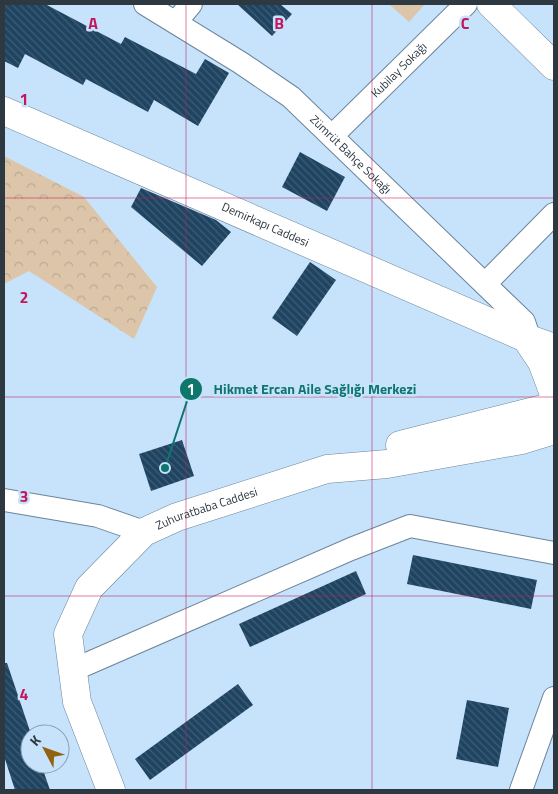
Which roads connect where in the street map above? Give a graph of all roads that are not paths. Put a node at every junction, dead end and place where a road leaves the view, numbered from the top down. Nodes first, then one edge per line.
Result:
1 (145, 4) edge
2 (192, 4) edge
3 (466, 4) edge
4 (491, 4) edge
5 (176, 22) junction
6 (554, 66) edge
7 (4, 111) edge
8 (332, 136) junction
9 (554, 214) edge
10 (485, 284) junction
11 (526, 338) junction
12 (554, 348) edge
13 (554, 394) edge
14 (554, 406) edge
15 (554, 430) edge
16 (327, 469) junction
17 (4, 500) edge
18 (144, 532) junction
19 (554, 552) edge
20 (73, 670) junction
21 (554, 698) edge
22 (111, 790) edge
23 (521, 790) edge

1 - 5 street, Zümrüt Bahçe Sokağı
2 - 5 street
3 - 8 street, Kubilay Sokağı
4 - 6 street
5 - 8 street, Zümrüt Bahçe Sokağı
7 - 11 street, Demirkapı Caddesi
8 - 10 street, Zümrüt Bahçe Sokağı
9 - 10 street
10 - 11 street, Zümrüt Bahçe Sokağı
11 - 12 street, Demirkapı Caddesi
11 - 13 street
14 - 16 street
15 - 16 street, Zuhuratbaba Caddesi
16 - 18 street, Zuhuratbaba Caddesi
17 - 18 street
18 - 20 street, Zuhuratbaba Caddesi
19 - 20 street
20 - 22 street, Zuhuratbaba Caddesi
21 - 23 street

